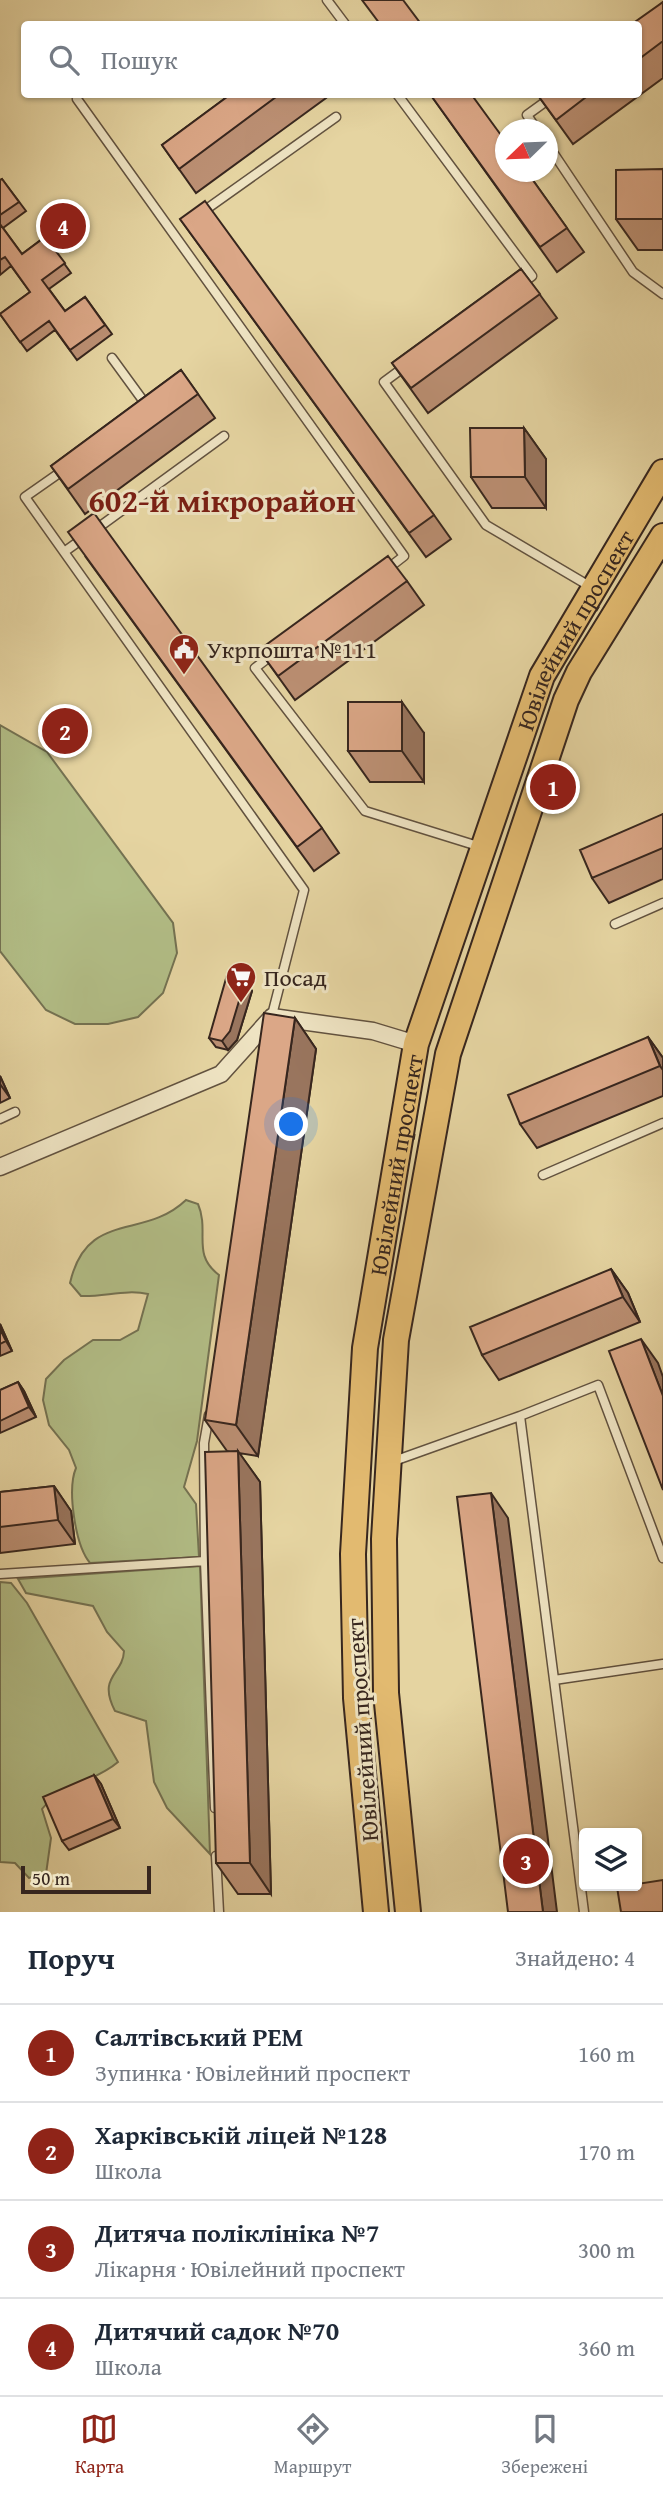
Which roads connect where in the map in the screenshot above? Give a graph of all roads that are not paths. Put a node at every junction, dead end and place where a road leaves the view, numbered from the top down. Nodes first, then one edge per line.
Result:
1 (327, 0) edge
2 (343, 21) edge
3 (400, 98) edge
4 (550, 98) edge
5 (77, 99) dead end
6 (336, 117) dead end
7 (530, 119) edge
8 (558, 160) edge
9 (192, 219) edge
10 (183, 225) edge
11 (173, 232) junction
12 (511, 291) edge
13 (663, 294) edge
14 (112, 358) dead end
15 (416, 359) edge
16 (138, 417) edge
17 (224, 436) dead end
18 (70, 465) edge
19 (663, 472) edge
20 (663, 536) edge
21 (64, 552) junction
22 (372, 580) edge
23 (594, 588) junction
24 (276, 652) edge
25 (484, 848) junction
26 (663, 903) edge
27 (615, 924) dead end
28 (270, 1024) junction
29 (416, 1044) junction
30 (448, 1054) junction
31 (15, 1112) dead end
32 (0, 1119) edge
33 (663, 1123) edge
34 (0, 1167) edge
35 (543, 1175) dead end
36 (211, 1402) edge
37 (520, 1416) junction
38 (387, 1463) junction
39 (663, 1558) edge
40 (205, 1561) junction
41 (0, 1574) edge
42 (663, 1664) edge
43 (554, 1680) junction
44 (215, 1812) edge
45 (216, 1840) edge
46 (219, 1912) edge
47 (376, 1912) edge
48 (408, 1912) edge
49 (584, 1912) edge

1 - 2 lane
3 - 12 lane
4 - 7 lane
5 - 11 lane
6 - 9 lane
8 - 13 lane
10 - 11 lane
11 - 22 lane
14 - 16 lane
15 - 23 lane
17 - 21 lane
18 - 21 lane
19 - 23 main road, Ювілейний проспект
20 - 30 main road, Ювілейний проспект
21 - 28 lane
23 - 25 main road, Ювілейний проспект
24 - 25 lane
25 - 29 main road, Ювілейний проспект
26 - 27 lane
28 - 29 street
28 - 34 street
29 - 30 main road
29 - 47 main road, Ювілейний проспект
30 - 38 main road, Ювілейний проспект
31 - 32 lane
33 - 35 lane
36 - 40 lane
37 - 38 lane
37 - 39 lane
37 - 43 lane
38 - 48 main road, Ювілейний проспект
40 - 41 lane
40 - 44 lane
42 - 43 lane
43 - 49 lane
45 - 46 lane

